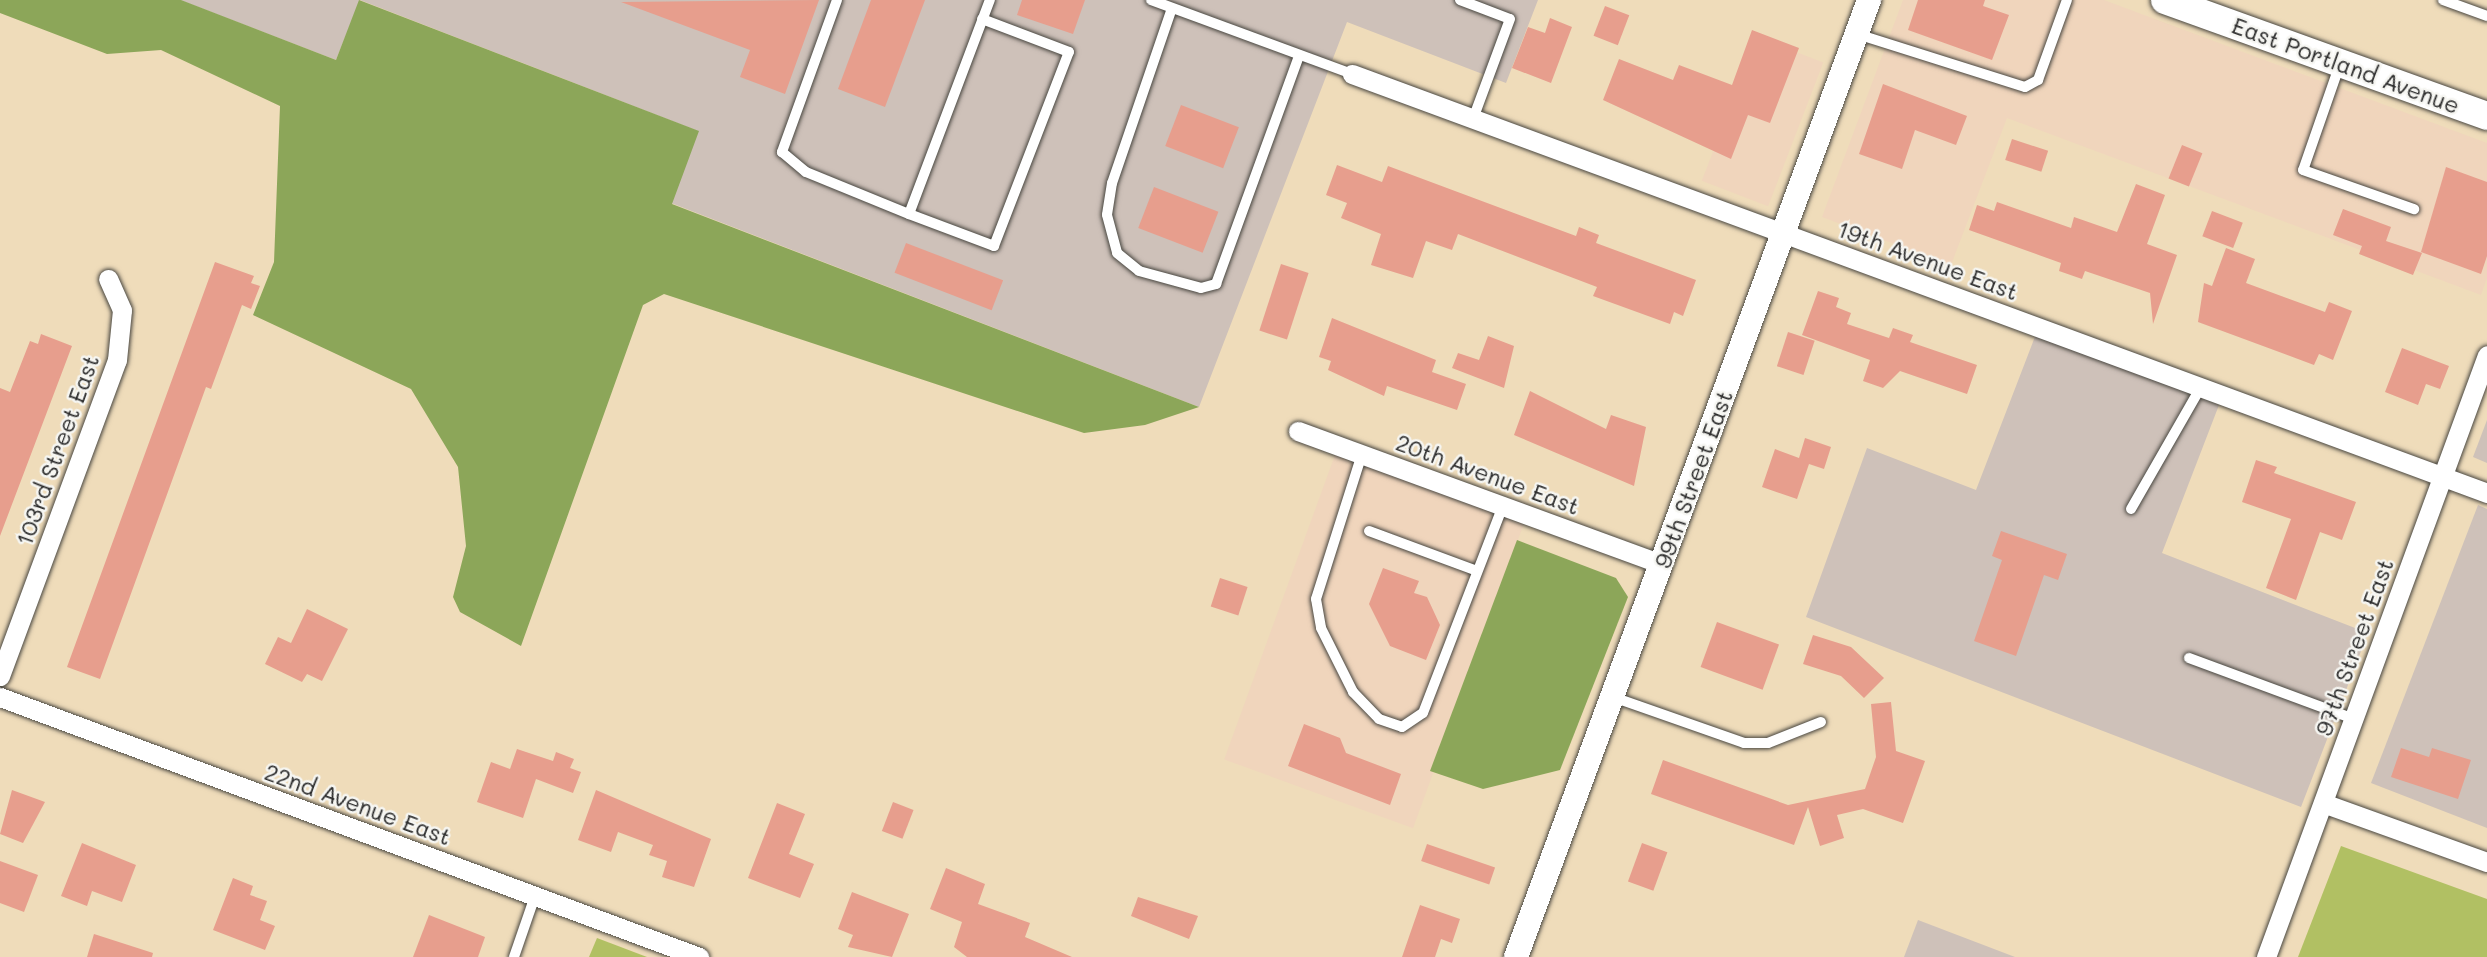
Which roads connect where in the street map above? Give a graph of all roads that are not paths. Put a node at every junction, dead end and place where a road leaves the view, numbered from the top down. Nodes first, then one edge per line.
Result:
1 (837, 0) edge
2 (989, 0) edge
3 (1151, 0) edge
4 (1460, 0) edge
5 (1869, 0) edge
6 (2067, 0) edge
7 (2165, 0) edge
8 (2443, 0) edge
9 (1171, 11) junction
10 (2487, 16) edge
11 (982, 19) junction
12 (1856, 34) junction
13 (1299, 56) junction
14 (2340, 63) junction
15 (1352, 74) joint
16 (2487, 116) edge
17 (1473, 119) junction
18 (2414, 209) dead end
19 (909, 214) junction
20 (1784, 233) junction
21 (108, 279) dead end
22 (2487, 355) edge
23 (2202, 387) junction
24 (1298, 431) dead end
25 (1362, 454) junction
26 (2443, 476) junction
27 (2487, 493) edge
28 (1503, 506) junction
29 (2131, 509) dead end
30 (1368, 530) dead end
31 (1662, 564) junction
32 (1477, 571) junction
33 (2189, 658) dead end
34 (0, 676) edge
35 (0, 696) edge
36 (1612, 697) junction
37 (2354, 719) junction
38 (1821, 722) dead end
39 (2323, 803) junction
40 (2487, 862) edge
41 (535, 896) junction
42 (514, 957) edge
43 (699, 957) edge
44 (1516, 957) edge
45 (2266, 957) edge

1 - 19 lane
2 - 11 lane
3 - 9 lane
4 - 17 lane
5 - 12 street, 99th Street East
6 - 12 lane
7 - 14 main road, East Portland Avenue
8 - 10 lane
9 - 13 lane
9 - 13 lane
11 - 19 lane
11 - 19 lane
12 - 20 street, 99th Street East
13 - 15 lane
14 - 16 main road, East Portland Avenue
14 - 18 lane
15 - 17 street, 19th Avenue East
17 - 20 street, 19th Avenue East
20 - 23 street, 19th Avenue East
20 - 31 street, 99th Street East
21 - 34 street, 103rd Street East
22 - 26 street, 97th Street East
23 - 26 street, 19th Avenue East
23 - 29 lane
24 - 25 street, 20th Avenue East
25 - 28 street, 20th Avenue East
25 - 32 lane
26 - 27 street, 19th Avenue East
26 - 37 street, 97th Street East
28 - 31 street, 20th Avenue East
28 - 32 lane
30 - 32 lane
31 - 36 street, 99th Street East
33 - 37 lane
35 - 41 street, 22nd Avenue East
36 - 38 lane
36 - 44 street, 99th Street East
37 - 39 street, 97th Street East
39 - 40 street
39 - 45 street, 97th Street East
41 - 42 lane
41 - 43 street, 22nd Avenue East

